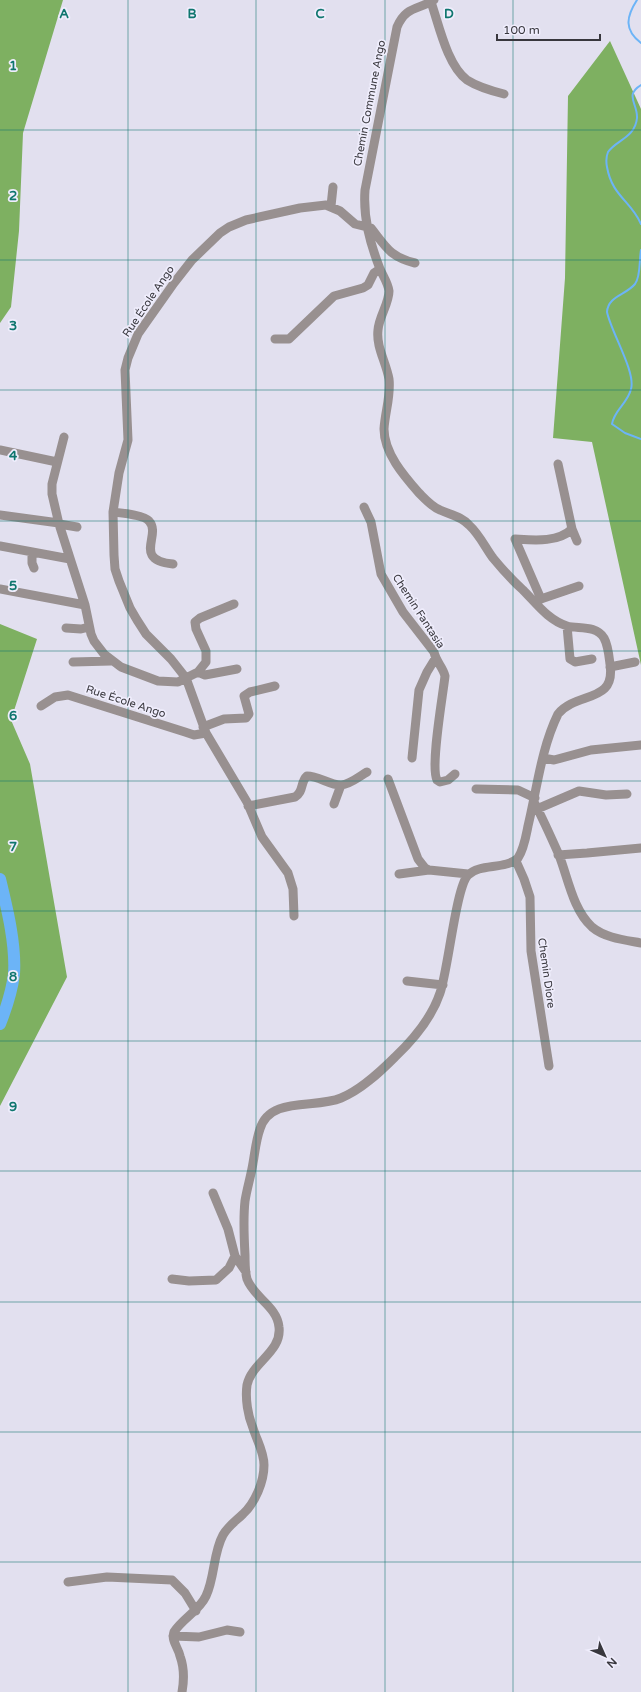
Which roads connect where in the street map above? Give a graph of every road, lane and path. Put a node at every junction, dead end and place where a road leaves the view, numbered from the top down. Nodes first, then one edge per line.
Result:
1 (433, 1) edge
2 (504, 94) dead end
3 (333, 187) dead end
4 (331, 206) junction
5 (367, 228) junction
6 (415, 264) dead end
7 (380, 269) junction
8 (276, 338) dead end
9 (64, 437) dead end
10 (0, 450) edge
11 (56, 462) junction
12 (558, 464) dead end
13 (364, 507) dead end
14 (113, 512) junction
15 (0, 514) edge
16 (59, 523) junction
17 (77, 527) dead end
18 (572, 529) junction
19 (577, 541) dead end
20 (0, 546) edge
21 (32, 552) junction
22 (70, 559) junction
23 (173, 564) dead end
24 (34, 568) dead end
25 (579, 586) dead end
26 (0, 588) edge
27 (537, 600) junction
28 (234, 604) dead end
29 (85, 605) junction
30 (89, 626) junction
31 (567, 626) junction
32 (66, 628) dead end
33 (436, 659) junction
34 (592, 659) dead end
35 (111, 661) junction
36 (73, 662) dead end
37 (635, 662) dead end
38 (610, 667) junction
39 (238, 669) dead end
40 (198, 672) junction
41 (186, 678) junction
42 (275, 686) dead end
43 (41, 706) dead end
44 (205, 730) junction
45 (641, 745) edge
46 (412, 758) dead end
47 (543, 758) junction
48 (367, 772) dead end
49 (454, 774) dead end
50 (388, 779) dead end
51 (341, 785) junction
52 (476, 789) dead end
53 (627, 794) dead end
54 (535, 803) junction
55 (334, 804) dead end
56 (248, 806) junction
57 (641, 848) edge
58 (558, 854) junction
59 (516, 861) junction
60 (429, 870) junction
61 (399, 874) dead end
62 (468, 874) junction
63 (294, 916) dead end
64 (641, 943) edge
65 (407, 981) dead end
66 (442, 985) junction
67 (549, 1066) dead end
68 (213, 1193) dead end
69 (235, 1256) junction
70 (246, 1272) junction
71 (172, 1278) dead end
72 (68, 1582) dead end
73 (196, 1611) junction
74 (240, 1632) dead end
75 (173, 1636) junction
76 (182, 1692) edge

1 - 2 street, Chemin Commune Ango
1 - 5 street, Chemin Commune Ango
3 - 4 street
4 - 5 street
4 - 14 street, Rue École Ango
5 - 6 street
5 - 7 street, Chemin Commune Ango
7 - 8 street
7 - 27 street, Chemin Commune Ango
9 - 11 street
10 - 11 street
11 - 16 street
12 - 18 street
13 - 33 street, Chemin Fantasia
14 - 23 street
14 - 41 street, Rue École Ango
15 - 16 street
16 - 17 street
16 - 22 street
18 - 19 street
18 - 27 street, Chemin Commune Ango
20 - 21 street
21 - 22 street
21 - 24 street
22 - 29 street
25 - 27 street
26 - 29 street
27 - 31 street, Chemin Commune Ango
28 - 40 street
29 - 30 street
30 - 32 street
30 - 35 street
31 - 34 street
31 - 38 street, Chemin Commune Ango
33 - 46 street, Chemin Fantasia
33 - 49 street, Chemin Fantasia
35 - 36 street
35 - 41 street
37 - 38 street
38 - 47 street, Chemin Commune Ango
39 - 40 street
40 - 41 street
41 - 44 street, Rue École Ango
42 - 44 street, Rue École Ango
43 - 44 street, Rue École Ango
44 - 56 street, Rue École Ango
45 - 47 street
47 - 54 street, Chemin Commune Ango
48 - 51 street
50 - 60 street
51 - 55 street
51 - 56 street
52 - 54 street
53 - 54 street
54 - 58 street
54 - 59 street, Chemin Commune Ango
56 - 63 street, Rue École Ango
57 - 58 street
58 - 64 street
59 - 62 street
59 - 67 street, Chemin Diore
60 - 61 street
60 - 62 street
62 - 66 street
65 - 66 street
66 - 70 street
68 - 69 street
69 - 70 street
69 - 71 street
70 - 73 street
72 - 73 street
73 - 75 street
74 - 75 street
75 - 76 street

